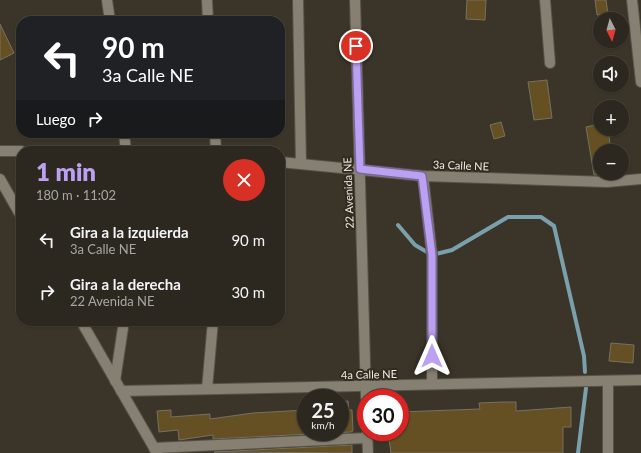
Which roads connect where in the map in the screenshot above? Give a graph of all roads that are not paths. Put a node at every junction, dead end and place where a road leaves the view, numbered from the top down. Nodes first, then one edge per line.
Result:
1 (108, 0) edge
2 (207, 0) edge
3 (298, 0) edge
4 (355, 0) edge
5 (545, 0) edge
6 (632, 0) edge
7 (110, 16) edge
8 (208, 16) edge
9 (550, 63) dead end
10 (641, 82) edge
11 (0, 151) edge
12 (16, 151) edge
13 (285, 162) edge
14 (302, 164) junction
15 (360, 169) junction
16 (422, 176) junction
17 (0, 179) edge
18 (641, 179) edge
19 (16, 207) edge
20 (84, 326) edge
21 (123, 326) edge
22 (213, 326) edge
23 (641, 380) edge
24 (115, 381) junction
25 (608, 381) junction
26 (432, 384) junction
27 (366, 386) junction
28 (207, 389) junction
29 (121, 391) junction
30 (357, 436) edge
31 (367, 441) edge
32 (155, 451) edge
33 (368, 453) edge
34 (608, 453) edge

1 - 7 street
2 - 8 street
3 - 14 street
4 - 15 street, 22 Avenida NE
5 - 9 street
6 - 10 street
11 - 12 street
13 - 14 street, 3a Calle NE
14 - 15 street, 3a Calle NE
15 - 16 street, 3a Calle NE
15 - 27 street, 22 Avenida NE
16 - 18 street, 3a Calle NE
16 - 26 street
17 - 19 street
20 - 24 street
21 - 24 street
22 - 28 street
23 - 25 street, 4a Calle NE
24 - 29 street
25 - 26 street, 4a Calle NE
25 - 34 street
26 - 27 street, 4a Calle NE
27 - 28 street, 4a Calle NE
28 - 29 street, 4a Calle NE
29 - 32 street
30 - 32 street
31 - 33 street

